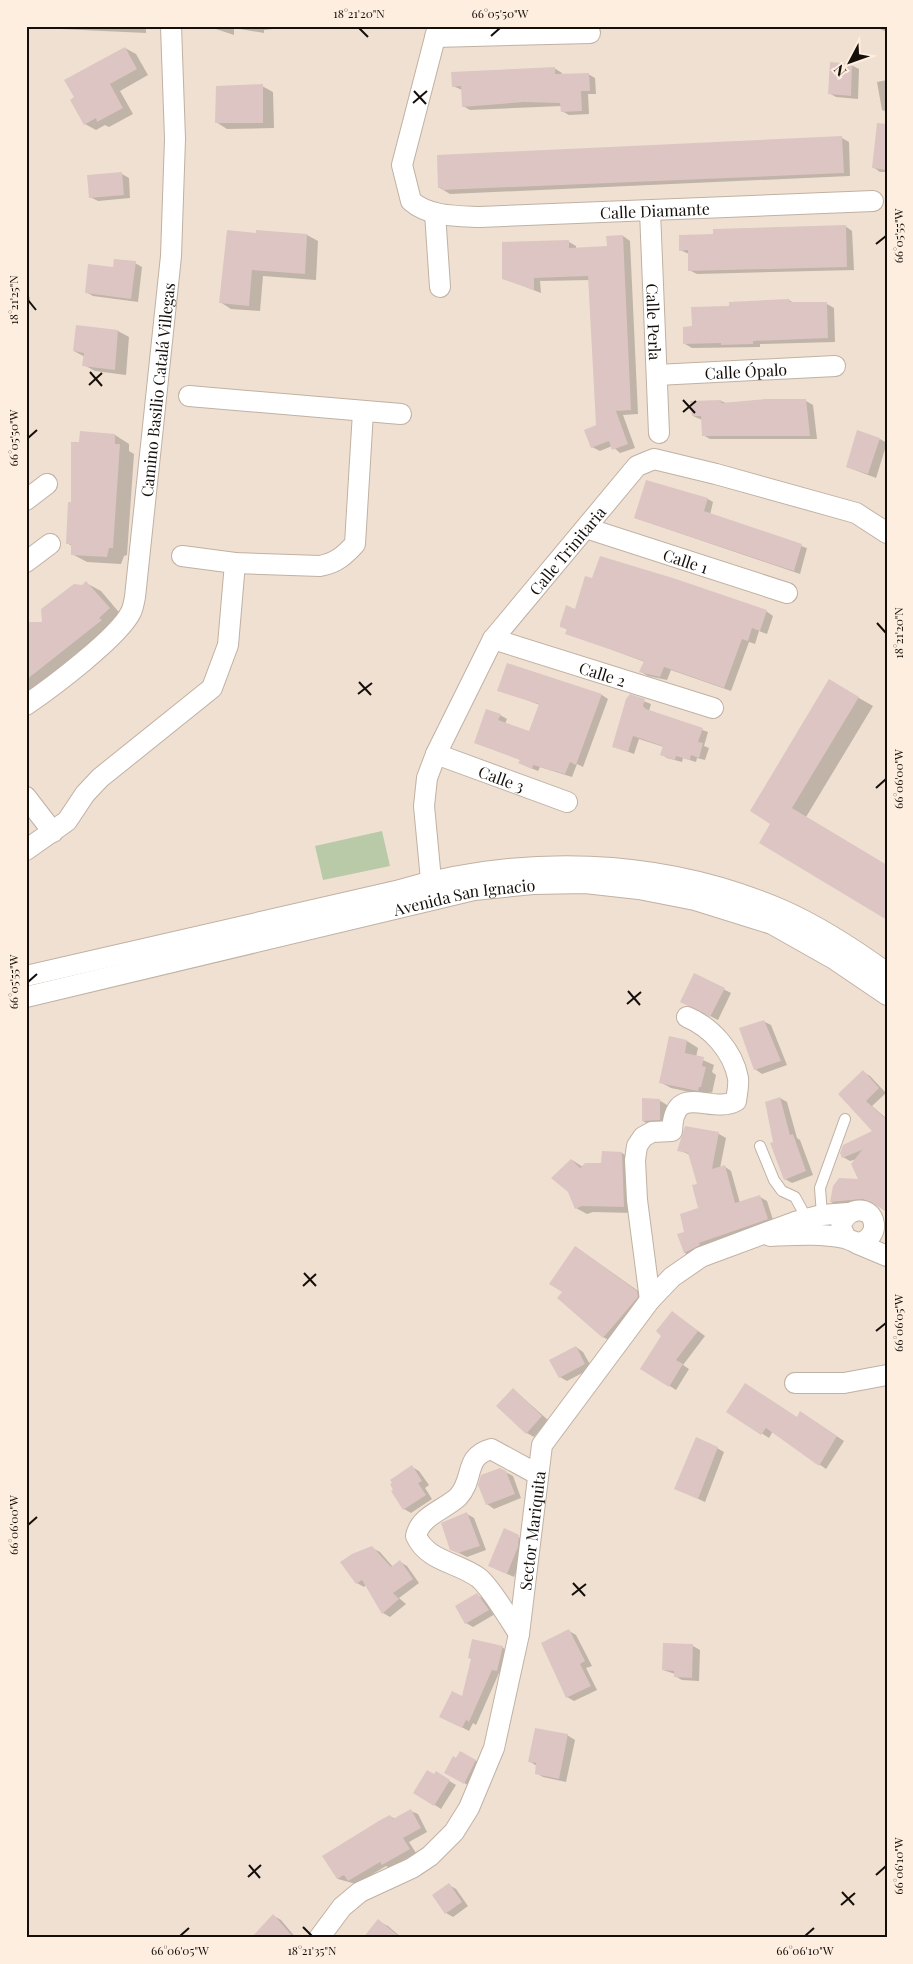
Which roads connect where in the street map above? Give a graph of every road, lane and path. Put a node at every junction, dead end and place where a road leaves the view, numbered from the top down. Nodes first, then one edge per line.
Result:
1 (171, 26) edge
2 (436, 32) edge
3 (590, 33) dead end
4 (873, 201) dead end
5 (429, 211) junction
6 (650, 211) junction
7 (440, 287) dead end
8 (835, 366) dead end
9 (657, 375) junction
10 (189, 396) dead end
11 (363, 412) junction
12 (401, 414) dead end
13 (659, 433) dead end
14 (48, 484) dead end
15 (26, 500) edge
16 (586, 528) junction
17 (887, 533) edge
18 (50, 544) dead end
19 (182, 556) dead end
20 (26, 562) edge
21 (235, 563) junction
22 (787, 593) dead end
23 (493, 639) junction
24 (26, 705) edge
25 (714, 708) dead end
26 (436, 754) junction
27 (26, 797) edge
28 (568, 802) dead end
29 (53, 832) junction
30 (30, 841) edge
31 (431, 880) junction
32 (887, 973) edge
33 (26, 976) edge
34 (887, 995) edge
35 (26, 997) edge
36 (687, 1017) dead end
37 (845, 1119) dead end
38 (760, 1146) dead end
39 (815, 1217) junction
40 (869, 1231) edge
41 (756, 1237) junction
42 (887, 1256) edge
43 (650, 1300) junction
44 (887, 1374) edge
45 (795, 1383) dead end
46 (537, 1474) junction
47 (519, 1634) junction
48 (319, 1938) edge

1 - 24 street, Camino Basilio Catalá Villegas
2 - 3 street
2 - 5 street
4 - 6 street, Calle Diamante
5 - 6 street, Calle Diamante
5 - 7 street
6 - 9 street, Calle Perla
8 - 9 street, Calle Ópalo
9 - 13 street, Calle Perla
10 - 11 street
11 - 12 street
11 - 21 street
14 - 15 street
16 - 17 street, Calle Trinitaria
16 - 22 street, Calle 1
16 - 23 street, Calle Trinitaria
18 - 20 street
19 - 21 street
21 - 29 street
23 - 25 street, Calle 2
23 - 26 street, Calle Trinitaria
26 - 28 street, Calle 3
26 - 31 street, Calle Trinitaria
27 - 29 street
29 - 30 street
31 - 32 street, Avenida San Ignacio
31 - 33 street, Avenida San Ignacio
34 - 35 street, Avenida San Ignacio
36 - 43 street
37 - 39 lane
38 - 39 lane
39 - 40 street, Sector Mariquita
39 - 41 street, Sector Mariquita
40 - 41 street
40 - 42 street
41 - 43 street, Sector Mariquita
43 - 46 street, Sector Mariquita
44 - 45 street
46 - 47 street, Sector Mariquita
46 - 47 street
47 - 48 street, Sector Mariquita

